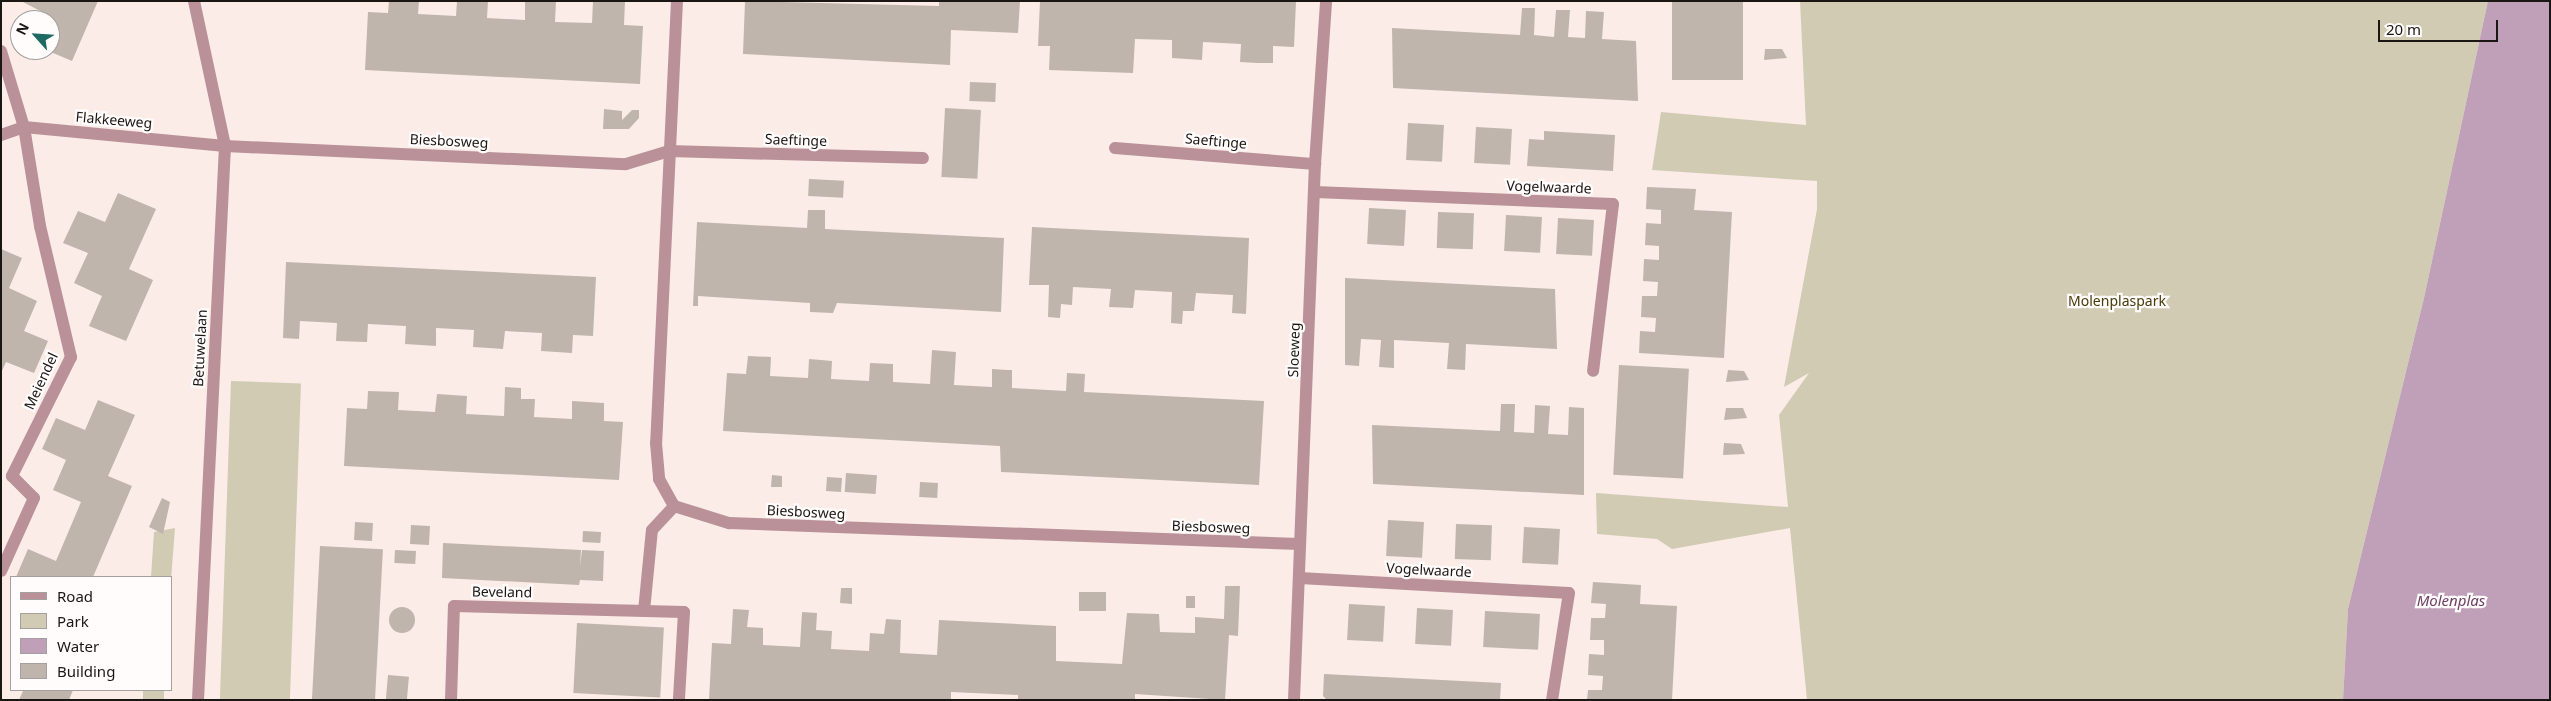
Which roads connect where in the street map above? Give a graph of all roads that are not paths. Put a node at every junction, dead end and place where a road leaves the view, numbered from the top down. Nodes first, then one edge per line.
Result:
1 (194, 1) edge
2 (677, 1) edge
3 (1326, 1) edge
4 (1, 50) edge
5 (24, 127) junction
6 (1, 135) edge
7 (225, 146) junction
8 (1115, 148) dead end
9 (668, 151) junction
10 (923, 158) dead end
11 (1315, 164) junction
12 (1315, 192) junction
13 (1593, 372) dead end
14 (674, 506) junction
15 (1300, 544) junction
16 (1, 571) edge
17 (1300, 578) junction
18 (644, 611) junction
19 (198, 700) edge
20 (451, 700) edge
21 (680, 700) edge
22 (1294, 700) edge
23 (1552, 700) edge

1 - 7 street, Betuwelaan
2 - 9 street
3 - 11 street, Sloeweg
4 - 5 street
5 - 6 street, Flakkeeweg
5 - 7 street, Flakkeeweg
5 - 16 street, Meiendel
7 - 9 street, Biesbosweg
7 - 19 street, Betuwelaan
8 - 11 street, Saeftinge
9 - 10 street, Saeftinge
9 - 14 street
11 - 12 street, Sloeweg
12 - 13 street, Vogelwaarde
12 - 15 street, Sloeweg
14 - 15 street, Biesbosweg
14 - 18 street
15 - 17 street, Sloeweg
17 - 22 street, Sloeweg
17 - 23 street, Vogelwaarde
18 - 20 street, Beveland
18 - 21 street, Beveland

